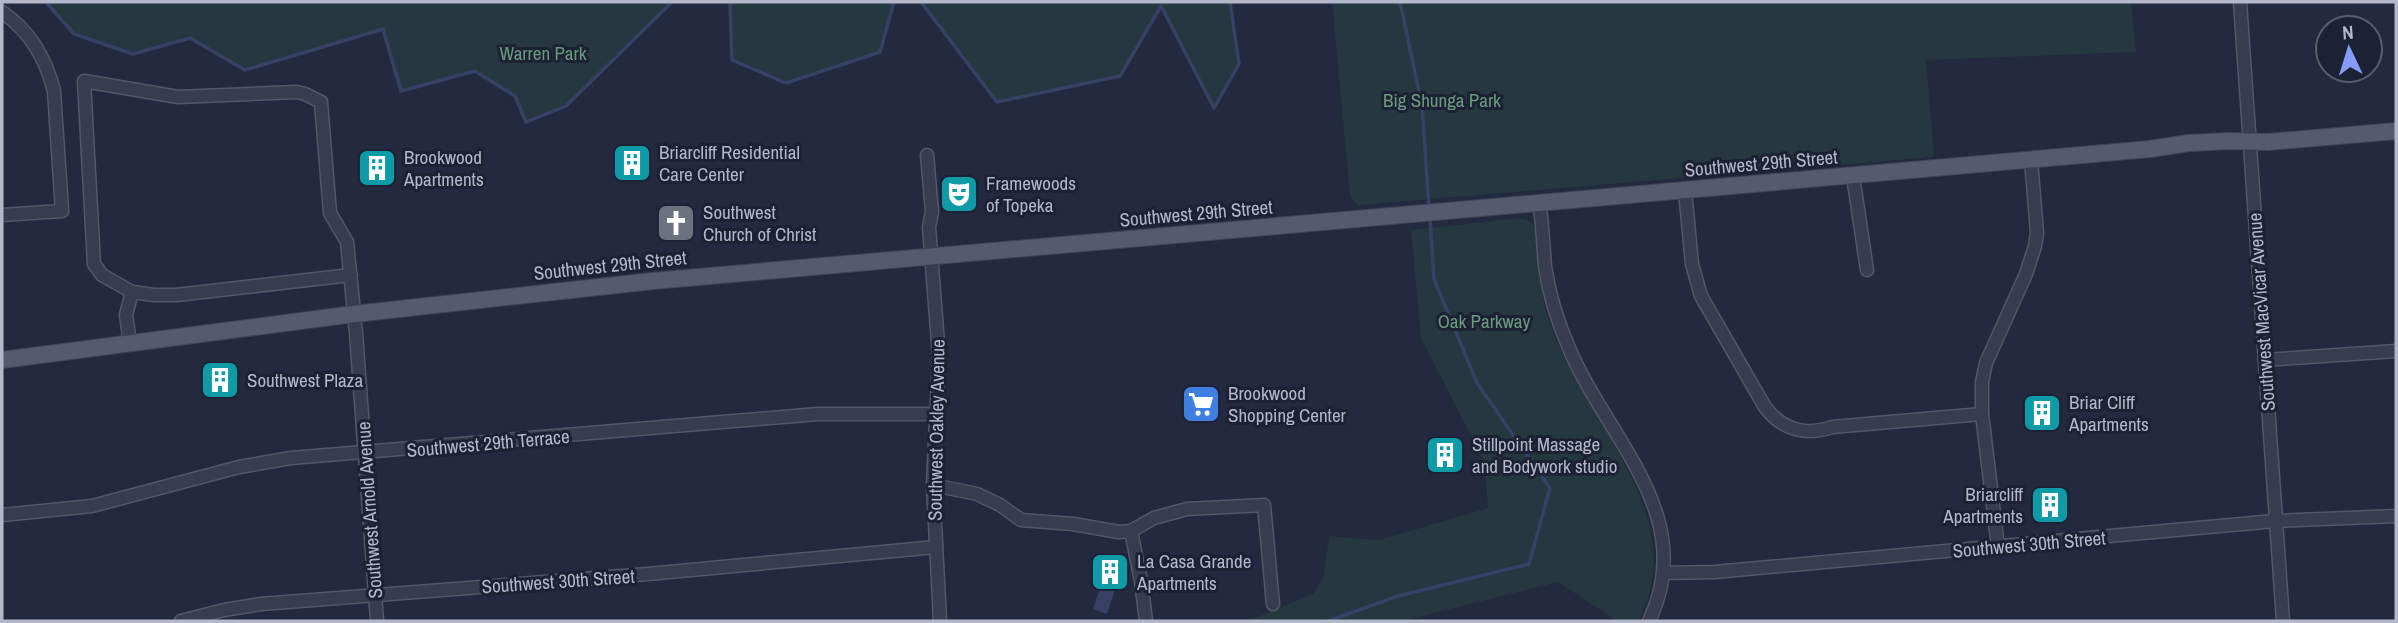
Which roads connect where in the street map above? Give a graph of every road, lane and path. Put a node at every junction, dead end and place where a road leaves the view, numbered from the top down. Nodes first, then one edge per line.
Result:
1 (2240, 2) edge
2 (2, 12) edge
3 (2396, 131) edge
4 (2249, 142) junction
5 (927, 155) dead end
6 (2031, 160) junction
7 (1853, 176) junction
8 (1685, 191) junction
9 (1539, 203) junction
10 (2, 215) edge
11 (931, 257) junction
12 (1867, 270) dead end
13 (351, 275) junction
14 (132, 292) junction
15 (354, 314) junction
16 (131, 344) junction
17 (2396, 351) edge
18 (2, 360) edge
19 (2264, 360) junction
20 (937, 414) junction
21 (1982, 414) junction
22 (365, 454) junction
23 (933, 485) junction
24 (2, 514) edge
25 (2396, 516) edge
26 (2275, 521) junction
27 (1131, 531) junction
28 (936, 547) junction
29 (1998, 547) junction
30 (1663, 573) junction
31 (375, 595) junction
32 (1273, 604) dead end
33 (181, 621) edge
34 (377, 621) edge
35 (940, 621) edge
36 (1146, 621) edge
37 (1649, 621) edge
38 (2283, 621) edge

1 - 4 street, Southwest MacVicar Avenue
2 - 10 street
3 - 4 main road, Southwest 29th Street
4 - 6 main road, Southwest 29th Street
4 - 19 street, Southwest MacVicar Avenue
5 - 11 street, Southwest Oakley Avenue
6 - 7 main road, Southwest 29th Street
6 - 21 street
7 - 8 main road, Southwest 29th Street
7 - 12 street
8 - 9 main road, Southwest 29th Street
8 - 21 street
9 - 11 main road, Southwest 29th Street
9 - 30 street
11 - 15 main road, Southwest 29th Street
11 - 20 street, Southwest Oakley Avenue
13 - 14 street
13 - 14 street, Southwest Arnold Avenue
13 - 15 street, Southwest Arnold Avenue
14 - 16 street
15 - 16 main road, Southwest 29th Street
15 - 22 street, Southwest Arnold Avenue
16 - 18 main road, Southwest 29th Street
17 - 19 street
19 - 26 street, Southwest MacVicar Avenue
20 - 22 street, Southwest 29th Terrace
20 - 23 street, Southwest Oakley Avenue
21 - 29 street
22 - 24 street, Southwest 29th Terrace
22 - 31 street, Southwest Arnold Avenue
23 - 27 street
23 - 28 street, Southwest Oakley Avenue
25 - 26 street, Southwest 30th Street
26 - 29 street, Southwest 30th Street
26 - 38 street, Southwest MacVicar Avenue
27 - 32 street
27 - 36 street
28 - 31 street, Southwest 30th Street
28 - 35 street, Southwest Oakley Avenue
29 - 30 street, Southwest 30th Street
30 - 37 street
31 - 33 street, Southwest 30th Street
31 - 34 street, Southwest Arnold Avenue

